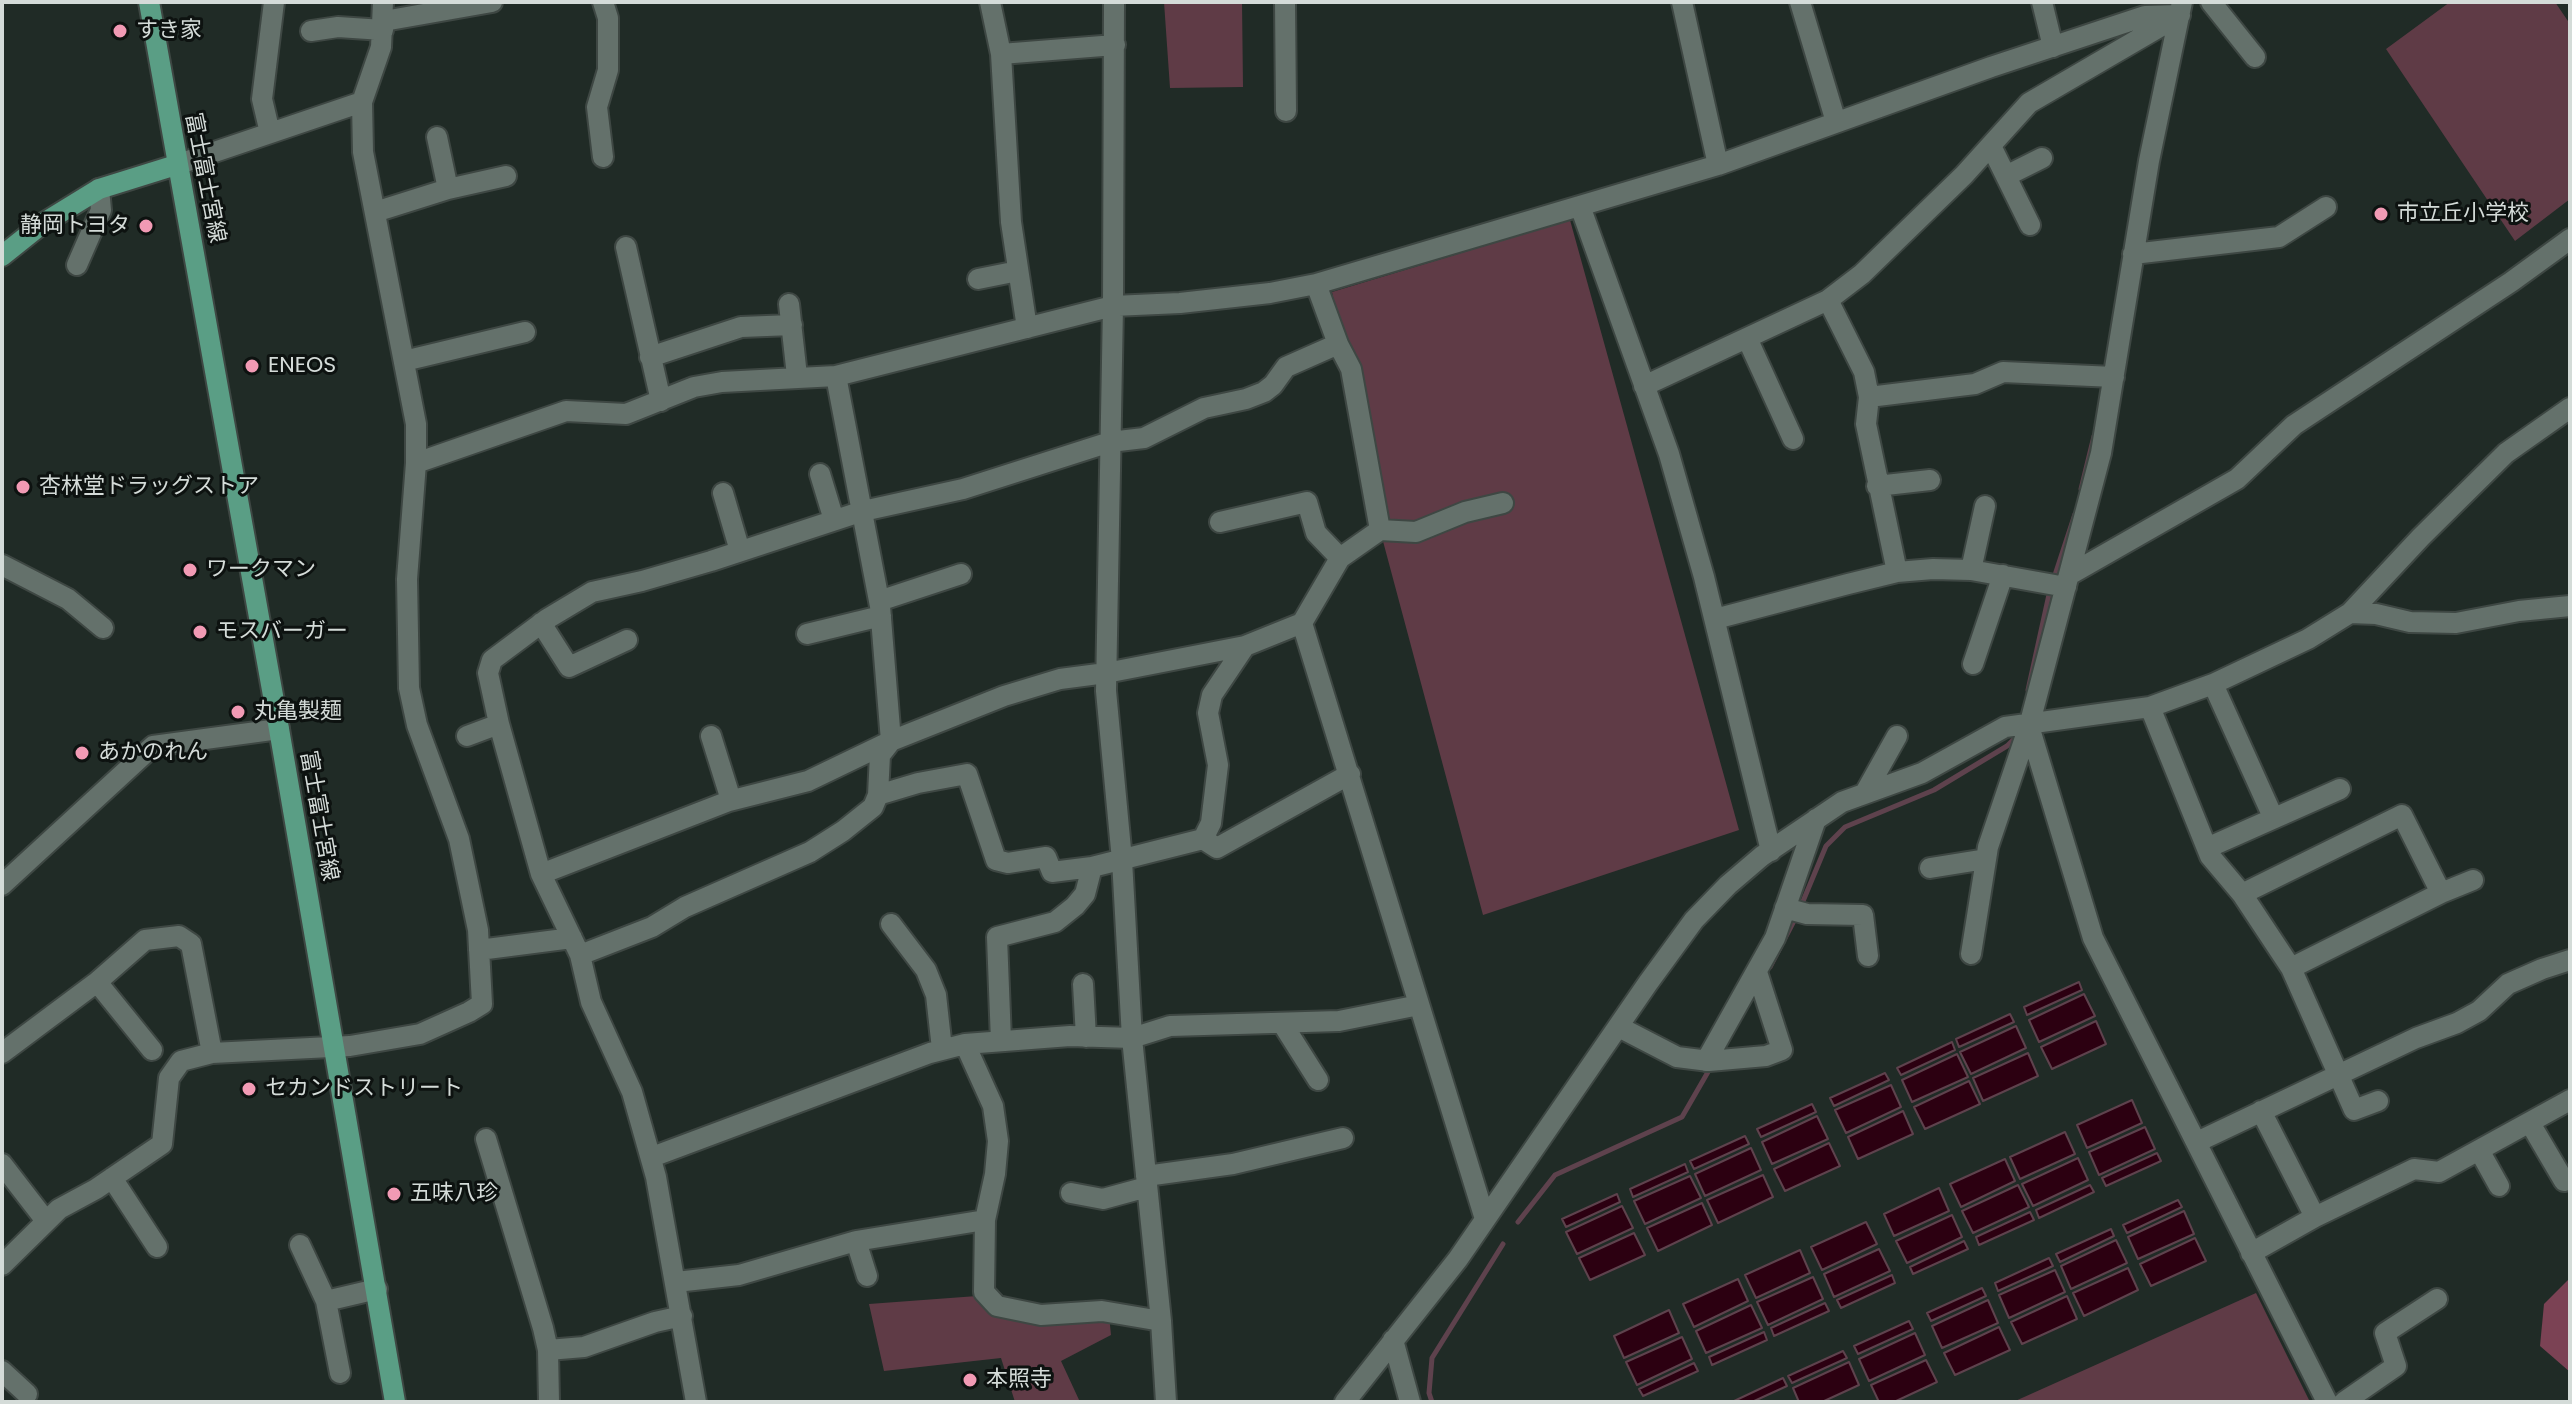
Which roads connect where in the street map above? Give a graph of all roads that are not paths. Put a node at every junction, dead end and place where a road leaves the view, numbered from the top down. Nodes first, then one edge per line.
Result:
1 (149, 2) edge
2 (274, 2) edge
3 (492, 2) edge
4 (603, 2) edge
5 (990, 2) edge
6 (1114, 2) edge
7 (1285, 2) edge
8 (1682, 2) edge
9 (1800, 2) edge
10 (2042, 2) edge
11 (2211, 2) edge
12 (2186, 6) edge
13 (2137, 10) edge
14 (383, 18) edge
15 (311, 31) dead end
16 (1115, 45) junction
17 (2053, 47) junction
18 (1001, 54) junction
19 (2255, 57) dead end
20 (362, 102) junction
21 (1286, 111) dead end
22 (1836, 122) junction
23 (270, 133) junction
24 (437, 137) dead end
25 (1991, 146) junction
26 (603, 157) dead end
27 (2042, 158) dead end
28 (176, 165) junction
29 (1718, 165) junction
30 (506, 176) dead end
31 (2006, 176) junction
32 (99, 189) junction
33 (448, 189) junction
34 (1580, 206) junction
35 (2326, 207) dead end
36 (375, 212) junction
37 (2030, 225) dead end
38 (2570, 239) edge
39 (626, 247) dead end
40 (2133, 254) junction
41 (2, 256) edge
42 (77, 265) dead end
43 (1018, 271) junction
44 (978, 279) dead end
45 (1316, 284) junction
46 (1828, 300) junction
47 (1113, 306) junction
48 (1027, 328) junction
49 (525, 332) dead end
50 (1747, 338) junction
51 (1338, 344) junction
52 (650, 357) junction
53 (404, 361) junction
54 (797, 376) junction
55 (836, 376) junction
56 (2103, 376) junction
57 (1644, 386) junction
58 (1869, 397) junction
59 (661, 401) junction
60 (2570, 408) edge
61 (1793, 439) dead end
62 (1110, 442) junction
63 (416, 463) junction
64 (820, 474) dead end
65 (1930, 480) dead end
66 (1877, 486) junction
67 (723, 493) dead end
68 (1503, 503) dead end
69 (1985, 506) dead end
70 (863, 511) junction
71 (834, 520) junction
72 (1220, 522) dead end
73 (1380, 530) junction
74 (740, 551) junction
75 (1340, 558) junction
76 (2, 565) edge
77 (1971, 570) junction
78 (1897, 572) junction
79 (961, 574) dead end
80 (2003, 575) junction
81 (2060, 583) junction
82 (2570, 606) edge
83 (880, 608) junction
84 (2350, 613) junction
85 (1715, 619) junction
86 (541, 623) junction
87 (1302, 623) junction
88 (103, 628) dead end
89 (807, 634) dead end
90 (627, 640) dead end
91 (1245, 646) junction
92 (1973, 664) dead end
93 (1106, 673) junction
94 (2213, 684) junction
95 (2150, 707) junction
96 (499, 724) junction
97 (2020, 726) junction
98 (279, 729) junction
99 (467, 736) dead end
100 (711, 736) dead end
101 (1897, 736) dead end
102 (891, 741) junction
103 (1350, 774) junction
104 (2340, 789) dead end
105 (1865, 793) junction
106 (878, 795) junction
107 (731, 800) junction
108 (2273, 817) junction
109 (1816, 819) junction
110 (1203, 839) junction
111 (2207, 848) junction
112 (1771, 851) junction
113 (1986, 859) junction
114 (1122, 860) junction
115 (1092, 867) junction
116 (1930, 868) dead end
117 (541, 874) junction
118 (2473, 880) dead end
119 (2, 885) edge
120 (2441, 893) junction
121 (2242, 894) junction
122 (1794, 910) junction
123 (891, 924) dead end
124 (576, 946) junction
125 (479, 950) junction
126 (1971, 954) dead end
127 (1868, 956) dead end
128 (2570, 960) edge
129 (2291, 968) junction
130 (1759, 980) junction
131 (97, 982) junction
132 (1083, 984) dead end
133 (1419, 1005) junction
134 (1282, 1023) junction
135 (1619, 1027) junction
136 (1086, 1037) junction
137 (1132, 1038) junction
138 (1001, 1041) junction
139 (965, 1044) junction
140 (332, 1047) junction
141 (942, 1049) junction
142 (152, 1050) dead end
143 (2, 1053) edge
144 (212, 1053) junction
145 (1713, 1060) junction
146 (2338, 1075) junction
147 (1318, 1080) dead end
148 (2570, 1100) edge
149 (2378, 1101) dead end
150 (2261, 1111) junction
151 (2530, 1123) junction
152 (1343, 1138) dead end
153 (486, 1139) dead end
154 (2197, 1142) junction
155 (2479, 1150) junction
156 (652, 1157) junction
157 (2, 1164) edge
158 (112, 1178) junction
159 (2570, 1179) edge
160 (1147, 1182) junction
161 (2499, 1186) dead end
162 (1071, 1193) dead end
163 (2315, 1217) junction
164 (1485, 1219) junction
165 (985, 1220) junction
166 (46, 1221) junction
167 (856, 1241) junction
168 (300, 1245) dead end
169 (157, 1247) dead end
170 (2251, 1253) junction
171 (2, 1265) edge
172 (867, 1276) dead end
173 (676, 1282) junction
174 (377, 1289) junction
175 (2437, 1299) dead end
176 (326, 1301) junction
177 (682, 1316) junction
178 (1161, 1321) junction
179 (1393, 1340) junction
180 (548, 1350) junction
181 (2, 1371) edge
182 (340, 1373) dead end
183 (27, 1394) dead end
184 (395, 1402) edge
185 (549, 1402) edge
186 (696, 1402) edge
187 (1166, 1402) edge
188 (1345, 1402) edge
189 (1410, 1402) edge
190 (2327, 1402) edge
191 (2344, 1402) edge

1 - 28 main road, 富士富士宮線
2 - 23 street
3 - 14 street
4 - 26 street
5 - 18 street
6 - 16 street
7 - 21 street
8 - 29 street
9 - 22 street
10 - 17 street
11 - 19 street
12 - 13 street
12 - 25 street
12 - 40 street
13 - 17 street
14 - 15 street
14 - 20 street
16 - 18 street
16 - 47 street
17 - 22 street
18 - 43 street
20 - 23 street
20 - 36 street
22 - 29 street
23 - 28 street
24 - 33 street
25 - 31 street
25 - 46 street
27 - 31 street
28 - 32 main road
28 - 98 main road, 富士富士宮線
29 - 34 street
30 - 33 street
31 - 37 street
32 - 41 main road
32 - 42 street
33 - 36 street
34 - 45 street
34 - 57 street
35 - 40 street
36 - 53 street
38 - 81 street
39 - 52 street
40 - 56 street
43 - 44 street
43 - 48 street
45 - 47 street
45 - 51 street
46 - 50 street
46 - 58 street
47 - 48 street
47 - 62 street
48 - 55 street
49 - 53 street
50 - 57 street
50 - 61 street
51 - 62 street
51 - 73 street
52 - 54 street
52 - 59 street
53 - 63 street
54 - 55 street
54 - 59 street
55 - 70 street
56 - 58 street
56 - 81 street
57 - 85 street
58 - 66 street
59 - 63 street
60 - 84 street
62 - 70 street
62 - 93 street
63 - 125 street
64 - 71 street
65 - 66 street
66 - 78 street
67 - 74 street
68 - 73 street
69 - 77 street
70 - 71 street
70 - 83 street
71 - 74 street
72 - 75 street
73 - 75 street
74 - 86 street
75 - 87 street
76 - 88 street
77 - 78 street
77 - 80 street
78 - 85 street
79 - 83 street
80 - 81 street
80 - 92 street
81 - 97 street
82 - 84 street
83 - 89 street
83 - 102 street
84 - 94 street
85 - 112 street
86 - 90 street
86 - 96 street
87 - 91 street
87 - 103 street
91 - 93 street
91 - 110 street
93 - 102 street
93 - 114 street
94 - 95 street
94 - 108 street
95 - 97 street
95 - 111 street
96 - 99 street
96 - 117 street
97 - 105 street
97 - 113 street
97 - 154 street
98 - 119 street
98 - 140 main road, 富士富士宮線
100 - 107 street
101 - 105 street
102 - 106 street
102 - 107 street
103 - 110 street
103 - 133 street
104 - 108 street
105 - 109 street
106 - 115 street
106 - 124 street
107 - 117 street
108 - 111 street
109 - 112 street
109 - 122 street
110 - 114 street
111 - 121 street
112 - 135 street
113 - 116 street
113 - 126 street
114 - 115 street
114 - 137 street
115 - 138 street
117 - 124 street
118 - 120 street
120 - 121 street
120 - 129 street
121 - 129 street
122 - 127 street
122 - 130 street
123 - 141 street
124 - 125 street
124 - 156 street
125 - 140 street
128 - 146 street
129 - 146 street
130 - 145 street
130 - 145 street
131 - 142 street
131 - 143 street
131 - 144 street
132 - 136 street
133 - 134 street
133 - 164 street
134 - 137 street
134 - 147 street
135 - 145 street
135 - 164 street
136 - 137 street
136 - 138 street
137 - 160 street
138 - 139 street
139 - 141 street
139 - 165 street
140 - 144 street
140 - 174 main road, 富士富士宮線
141 - 156 street
144 - 158 street
146 - 149 street
146 - 150 street
148 - 151 street
150 - 154 street
150 - 163 street
151 - 155 street
151 - 159 street
152 - 160 street
153 - 180 street
154 - 170 street
155 - 161 street
155 - 163 street
156 - 173 street
157 - 166 street
158 - 166 street
158 - 169 street
160 - 162 street
160 - 178 street
163 - 170 street
164 - 179 street
165 - 167 street
165 - 178 street
166 - 171 street
167 - 172 street
167 - 173 street
168 - 176 street
170 - 190 street
173 - 177 street
174 - 176 street
174 - 184 main road, 富士富士宮線
175 - 191 street
176 - 182 street
177 - 180 street
177 - 186 street
178 - 187 street
179 - 188 street
179 - 189 street
180 - 185 street
181 - 183 street

